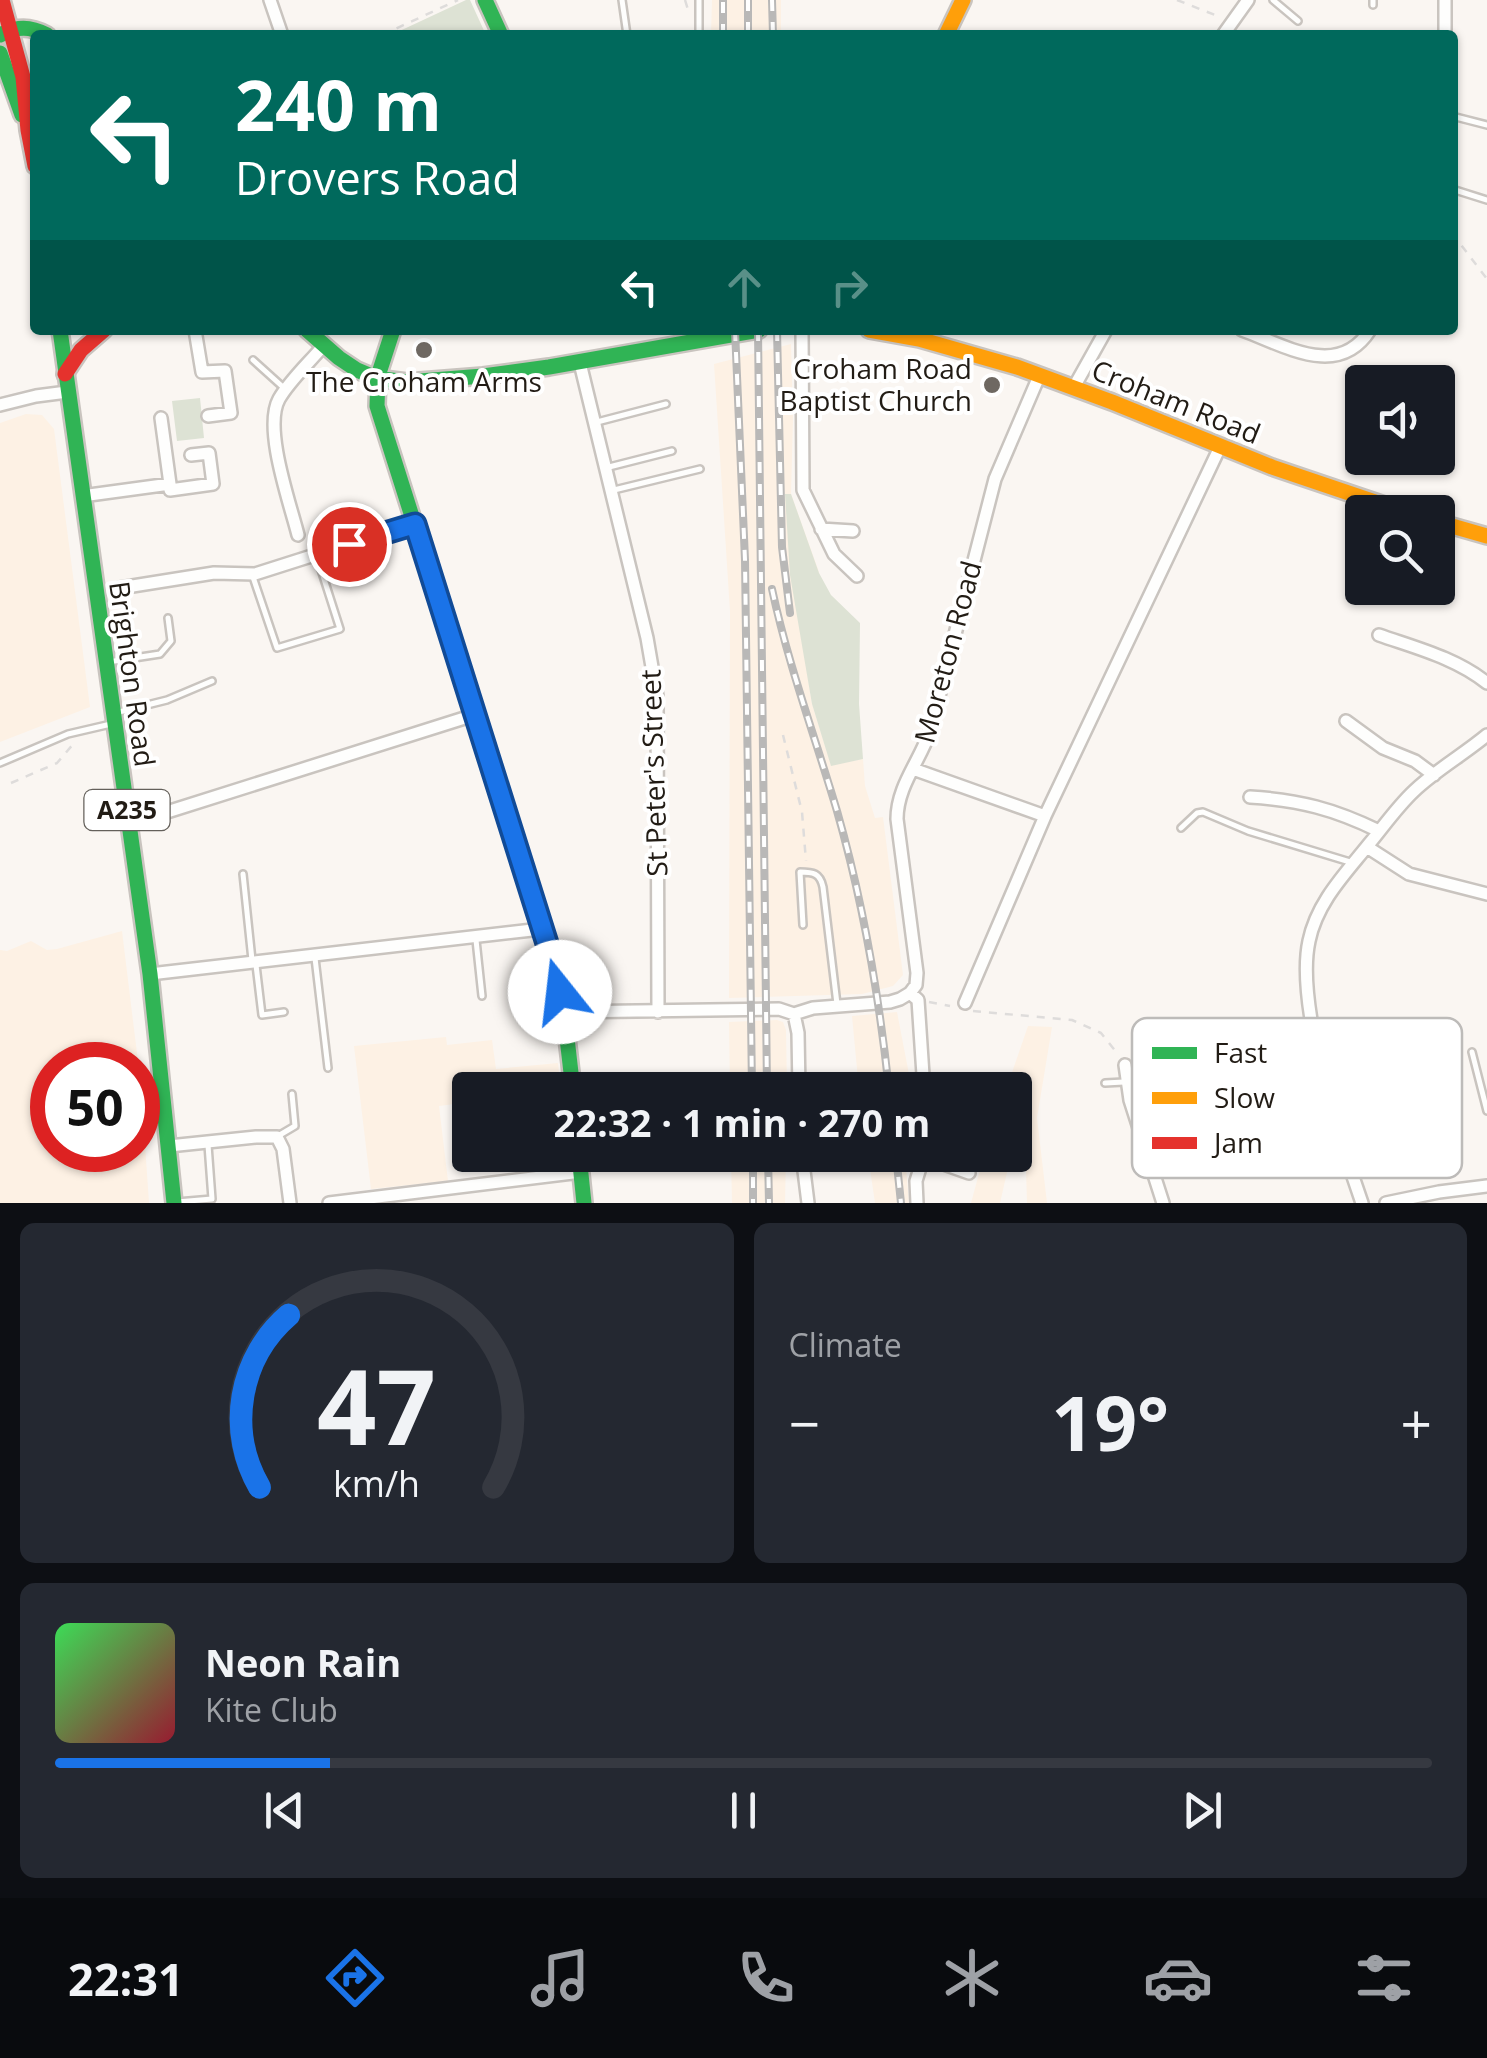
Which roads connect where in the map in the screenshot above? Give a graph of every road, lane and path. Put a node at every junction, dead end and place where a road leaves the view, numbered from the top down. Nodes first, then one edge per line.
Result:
1 (2, 0) edge
2 (270, 0) edge
3 (458, 0) edge
4 (485, 0) edge
5 (622, 0) edge
6 (699, 0) edge
7 (963, 0) edge
8 (1176, 0) edge
9 (1248, 0) edge
10 (1273, 0) edge
11 (1445, 0) edge
12 (1298, 21) dead end
13 (1230, 23) junction
14 (35, 30) edge
15 (280, 30) edge
16 (393, 30) edge
17 (498, 30) edge
18 (626, 30) edge
19 (699, 30) edge
20 (948, 30) edge
21 (1225, 30) edge
22 (1446, 30) edge
23 (8, 35) edge
24 (0, 53) edge
25 (1458, 118) edge
26 (1487, 125) edge
27 (28, 130) junction
28 (30, 140) edge
29 (1458, 191) edge
30 (1487, 200) edge
31 (1458, 241) edge
32 (1487, 279) edge
33 (61, 335) edge
34 (98, 335) edge
35 (196, 335) edge
36 (312, 335) edge
37 (391, 335) edge
38 (724, 335) edge
39 (802, 335) edge
40 (910, 335) edge
41 (1103, 335) edge
42 (1255, 335) edge
43 (1366, 335) edge
44 (324, 346) junction
45 (253, 360) dead end
46 (580, 363) junction
47 (66, 374) junction
48 (1040, 374) junction
49 (377, 378) junction
50 (1074, 387) junction
51 (286, 390) junction
52 (67, 392) junction
53 (801, 402) junction
54 (852, 402) dead end
55 (666, 404) dead end
56 (0, 405) edge
57 (208, 416) dead end
58 (161, 418) dead end
59 (594, 422) junction
60 (1220, 446) junction
61 (672, 451) dead end
62 (191, 455) dead end
63 (606, 468) junction
64 (700, 469) dead end
65 (170, 484) junction
66 (612, 491) junction
67 (1353, 495) edge
68 (82, 496) junction
69 (415, 524) junction
70 (1455, 527) edge
71 (821, 529) junction
72 (853, 531) dead end
73 (298, 536) dead end
74 (1487, 536) edge
75 (316, 554) junction
76 (252, 574) junction
77 (857, 576) dead end
78 (120, 588) dead end
79 (168, 618) dead end
80 (1379, 635) dead end
81 (105, 662) junction
82 (212, 681) dead end
83 (1487, 684) edge
84 (474, 715) junction
85 (113, 718) junction
86 (1346, 721) dead end
87 (84, 729) junction
88 (783, 735) dead end
89 (1487, 735) edge
90 (0, 763) edge
91 (910, 774) junction
92 (1434, 775) junction
93 (11, 783) dead end
94 (1250, 797) dead end
95 (1044, 816) junction
96 (129, 824) junction
97 (1182, 828) dead end
98 (1379, 832) junction
99 (1367, 846) junction
100 (1353, 863) junction
101 (807, 872) junction
102 (243, 874) dead end
103 (1487, 894) edge
104 (803, 926) dead end
105 (541, 930) junction
106 (475, 937) junction
107 (314, 955) junction
108 (254, 962) junction
109 (150, 974) junction
110 (482, 996) dead end
111 (914, 996) junction
112 (965, 1003) dead end
113 (837, 1006) junction
114 (284, 1012) dead end
115 (564, 1012) junction
116 (658, 1012) junction
117 (794, 1014) junction
118 (1312, 1018) edge
119 (1472, 1052) dead end
120 (1125, 1064) joint
121 (328, 1068) dead end
122 (571, 1072) edge
123 (799, 1072) edge
124 (922, 1072) edge
125 (1127, 1082) junction
126 (1105, 1083) dead end
127 (292, 1094) dead end
128 (1132, 1106) edge
129 (1487, 1110) edge
130 (276, 1137) junction
131 (208, 1142) junction
132 (169, 1146) junction
133 (580, 1172) joint
134 (804, 1172) edge
135 (919, 1172) edge
136 (1155, 1178) edge
137 (1355, 1178) edge
138 (1487, 1186) edge
139 (174, 1203) edge
140 (290, 1203) edge
141 (329, 1203) edge
142 (584, 1203) edge
143 (808, 1203) edge
144 (916, 1203) edge
145 (1163, 1203) edge
146 (1362, 1203) edge
147 (1386, 1203) edge

1 - 23 main road
2 - 15 street
3 - 16 path
4 - 17 main road
5 - 18 lane
6 - 19 lane
7 - 20 main road
8 - 13 path
9 - 13 street
10 - 12 lane
11 - 22 street
13 - 21 street
14 - 23 main road
23 - 27 main road
24 - 27 main road
25 - 26 lane
27 - 28 main road
29 - 30 lane
31 - 32 path
33 - 47 main road, Brighton Road / A235
34 - 47 main road
35 - 57 street
36 - 44 main road
37 - 49 main road
38 - 46 main road
39 - 53 street
40 - 48 main road, Croham Road
41 - 50 street
42 - 43 street
44 - 49 main road
44 - 51 street
45 - 51 lane
46 - 49 main road
46 - 59 street, St Peter's Street
47 - 52 main road, Brighton Road / A235
48 - 50 main road, Croham Road
48 - 91 street, Moreton Road
49 - 69 main road
50 - 60 main road, Croham Road
51 - 73 street
52 - 56 street
52 - 68 main road, Brighton Road / A235
53 - 54 street
53 - 71 street
55 - 59 lane
58 - 65 street
59 - 63 street, St Peter's Street
60 - 67 main road, Croham Road
60 - 95 street
61 - 63 lane
62 - 65 street
63 - 66 street, St Peter's Street
64 - 66 lane
65 - 68 street
66 - 116 street, St Peter's Street
68 - 81 main road, Brighton Road / A235
69 - 75 street
69 - 84 main road
70 - 74 main road
71 - 72 street
71 - 77 street
75 - 76 street
75 - 76 lane
76 - 78 street
79 - 81 lane
80 - 83 street
81 - 85 main road, Brighton Road / A235
82 - 85 lane
84 - 96 street
84 - 105 main road
85 - 87 lane
85 - 96 main road, Brighton Road / A235
86 - 92 street
87 - 90 lane
87 - 93 path
88 - 101 path
89 - 92 street
91 - 95 street
91 - 111 street, Moreton Road
92 - 98 street
94 - 98 street
95 - 112 street
96 - 109 main road, Brighton Road / A235
97 - 100 lane
98 - 99 street
99 - 100 street
99 - 103 street
100 - 118 street
101 - 104 lane
101 - 113 lane
102 - 108 lane
105 - 106 street
105 - 115 main road
106 - 107 street
106 - 110 lane
107 - 108 street
107 - 121 lane
108 - 109 street
108 - 114 lane
109 - 132 main road, Brighton Road / A235
111 - 113 street
111 - 120 path
111 - 124 street, Moreton Road
113 - 117 street
115 - 116 street
115 - 122 main road
116 - 117 street
117 - 123 street
119 - 129 lane
120 - 125 street
125 - 126 lane
125 - 128 street
127 - 130 lane
130 - 131 street
130 - 140 street
131 - 132 street
131 - 139 lane
132 - 139 main road, Brighton Road / A235
133 - 141 street
133 - 142 main road
134 - 143 street
135 - 144 street
136 - 145 street
137 - 146 street
138 - 147 street

